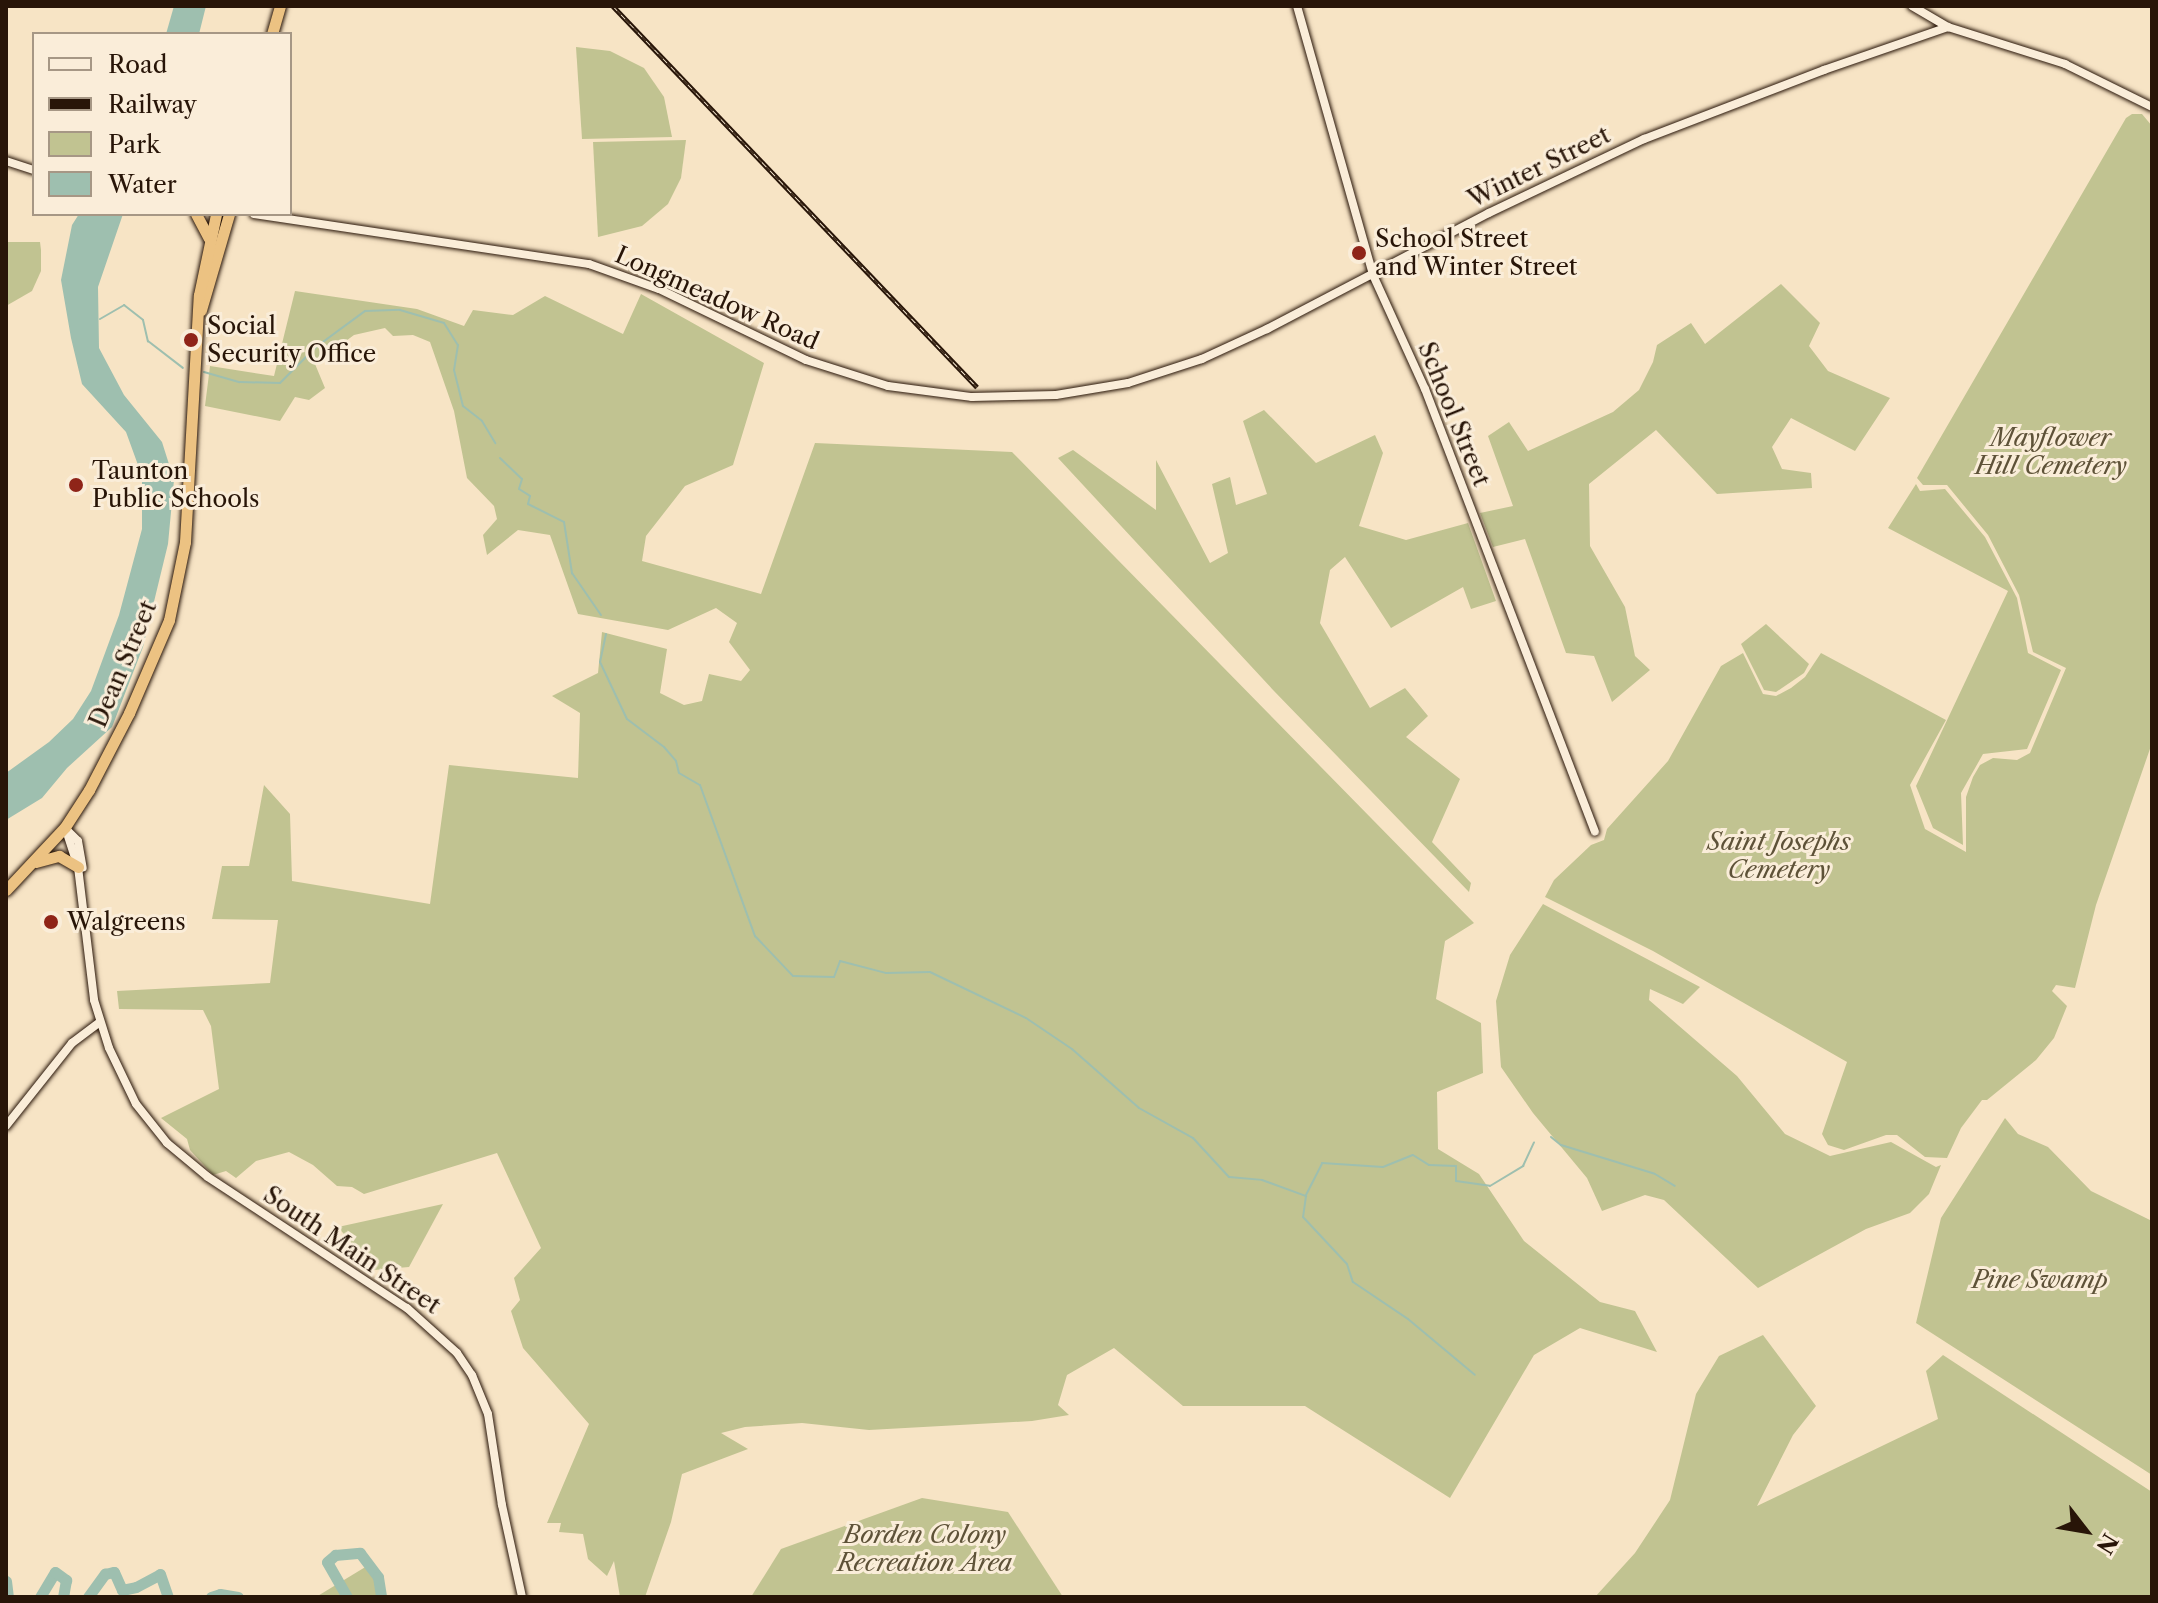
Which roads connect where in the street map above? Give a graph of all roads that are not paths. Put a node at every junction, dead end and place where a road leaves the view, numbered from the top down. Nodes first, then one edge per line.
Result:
1 (280, 6) edge
2 (1297, 6) edge
3 (1912, 6) edge
4 (1948, 27) junction
5 (273, 32) edge
6 (2152, 107) edge
7 (6, 161) edge
8 (32, 169) edge
9 (197, 216) edge
10 (215, 216) edge
11 (228, 216) edge
12 (267, 216) edge
13 (209, 238) junction
14 (1373, 275) junction
15 (199, 314) junction
16 (972, 397) joint
17 (65, 827) junction
18 (1595, 831) dead end
19 (29, 867) junction
20 (78, 867) junction
21 (6, 890) edge
22 (84, 921) junction
23 (100, 1022) junction
24 (6, 1126) edge
25 (522, 1597) edge

1 - 5 highway
2 - 14 street, School Street
3 - 4 street
4 - 6 street
4 - 14 street, Winter Street
7 - 8 street
9 - 13 highway
10 - 13 highway, Dean Street
11 - 15 highway, Dean Street
12 - 16 street, Longmeadow Road
13 - 15 highway, Dean Street
14 - 16 street, Winter Street
14 - 18 street, School Street
15 - 17 highway, Dean Street
17 - 19 highway, Dean Street
17 - 20 street
17 - 22 street
19 - 20 highway
19 - 21 highway, Dean Street
20 - 22 street
22 - 23 street
23 - 24 street
23 - 25 street, South Main Street

